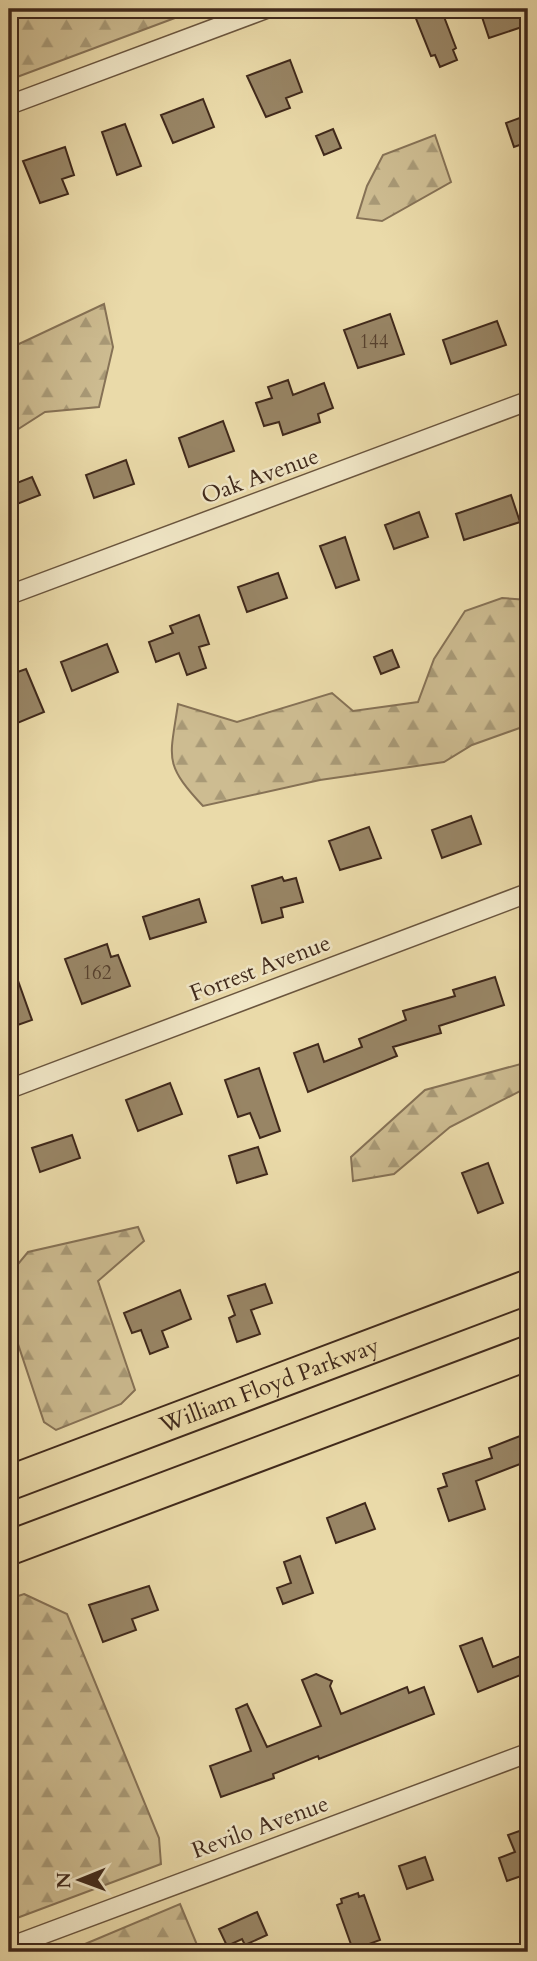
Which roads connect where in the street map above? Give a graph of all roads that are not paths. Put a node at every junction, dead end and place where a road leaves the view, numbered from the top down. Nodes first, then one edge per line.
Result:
1 (266, 9) edge
2 (9, 105) edge
3 (528, 401) edge
4 (9, 596) edge
5 (528, 893) edge
6 (9, 1089) edge
7 (528, 1287) edge
8 (528, 1353) edge
9 (9, 1483) edge
10 (9, 1548) edge
11 (528, 1753) edge
12 (9, 1947) edge

1 - 2 street
3 - 4 street, Oak Avenue
5 - 6 street, Forrest Avenue
7 - 9 highway, William Floyd Parkway
8 - 10 highway
11 - 12 street, Revilo Avenue

